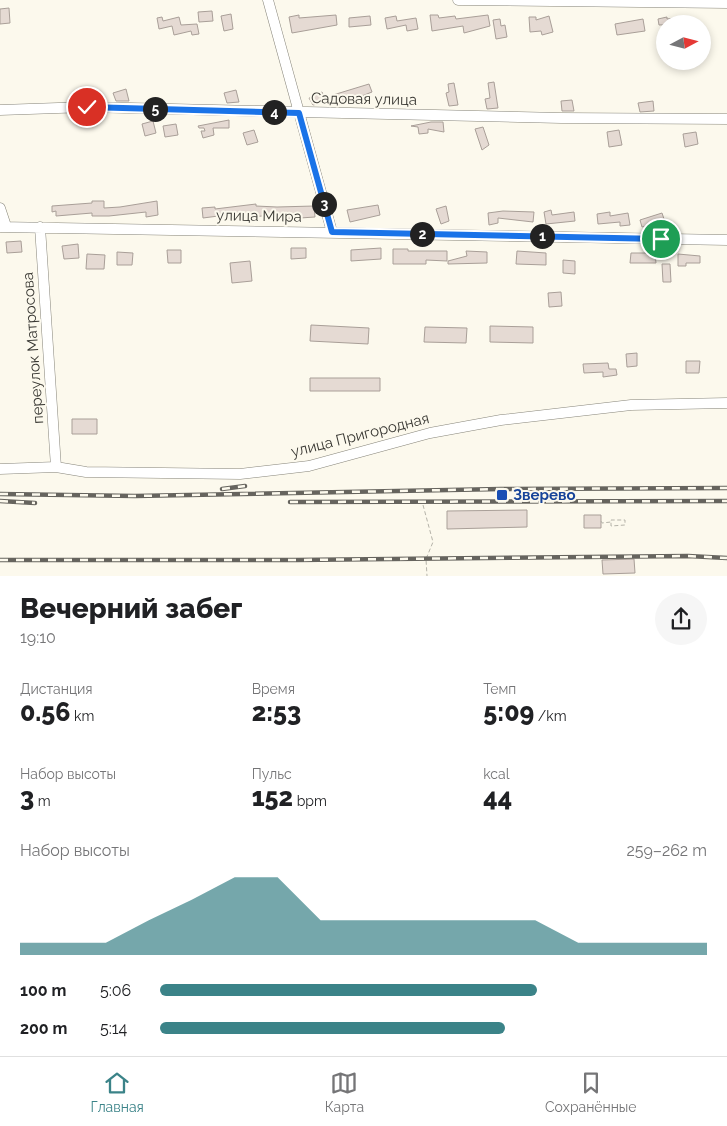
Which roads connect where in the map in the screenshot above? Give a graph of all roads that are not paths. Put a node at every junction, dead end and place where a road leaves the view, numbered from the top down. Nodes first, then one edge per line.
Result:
1 (268, 0) edge
2 (458, 0) edge
3 (727, 3) edge
4 (0, 110) edge
5 (299, 113) junction
6 (727, 119) edge
7 (0, 208) edge
8 (3, 226) edge
9 (40, 227) junction
10 (332, 232) junction
11 (727, 240) edge
12 (727, 403) edge
13 (56, 466) junction
14 (0, 469) edge

1 - 5 street
2 - 3 street
4 - 5 street, Садовая улица
5 - 6 street, Садовая улица
5 - 10 street
7 - 8 street
8 - 9 street, улица Мира
9 - 10 street, улица Мира
9 - 13 street, переулок Матросова
10 - 11 street, улица Мира
12 - 13 street, улица Пригородная
13 - 14 street, улица Пригородная

